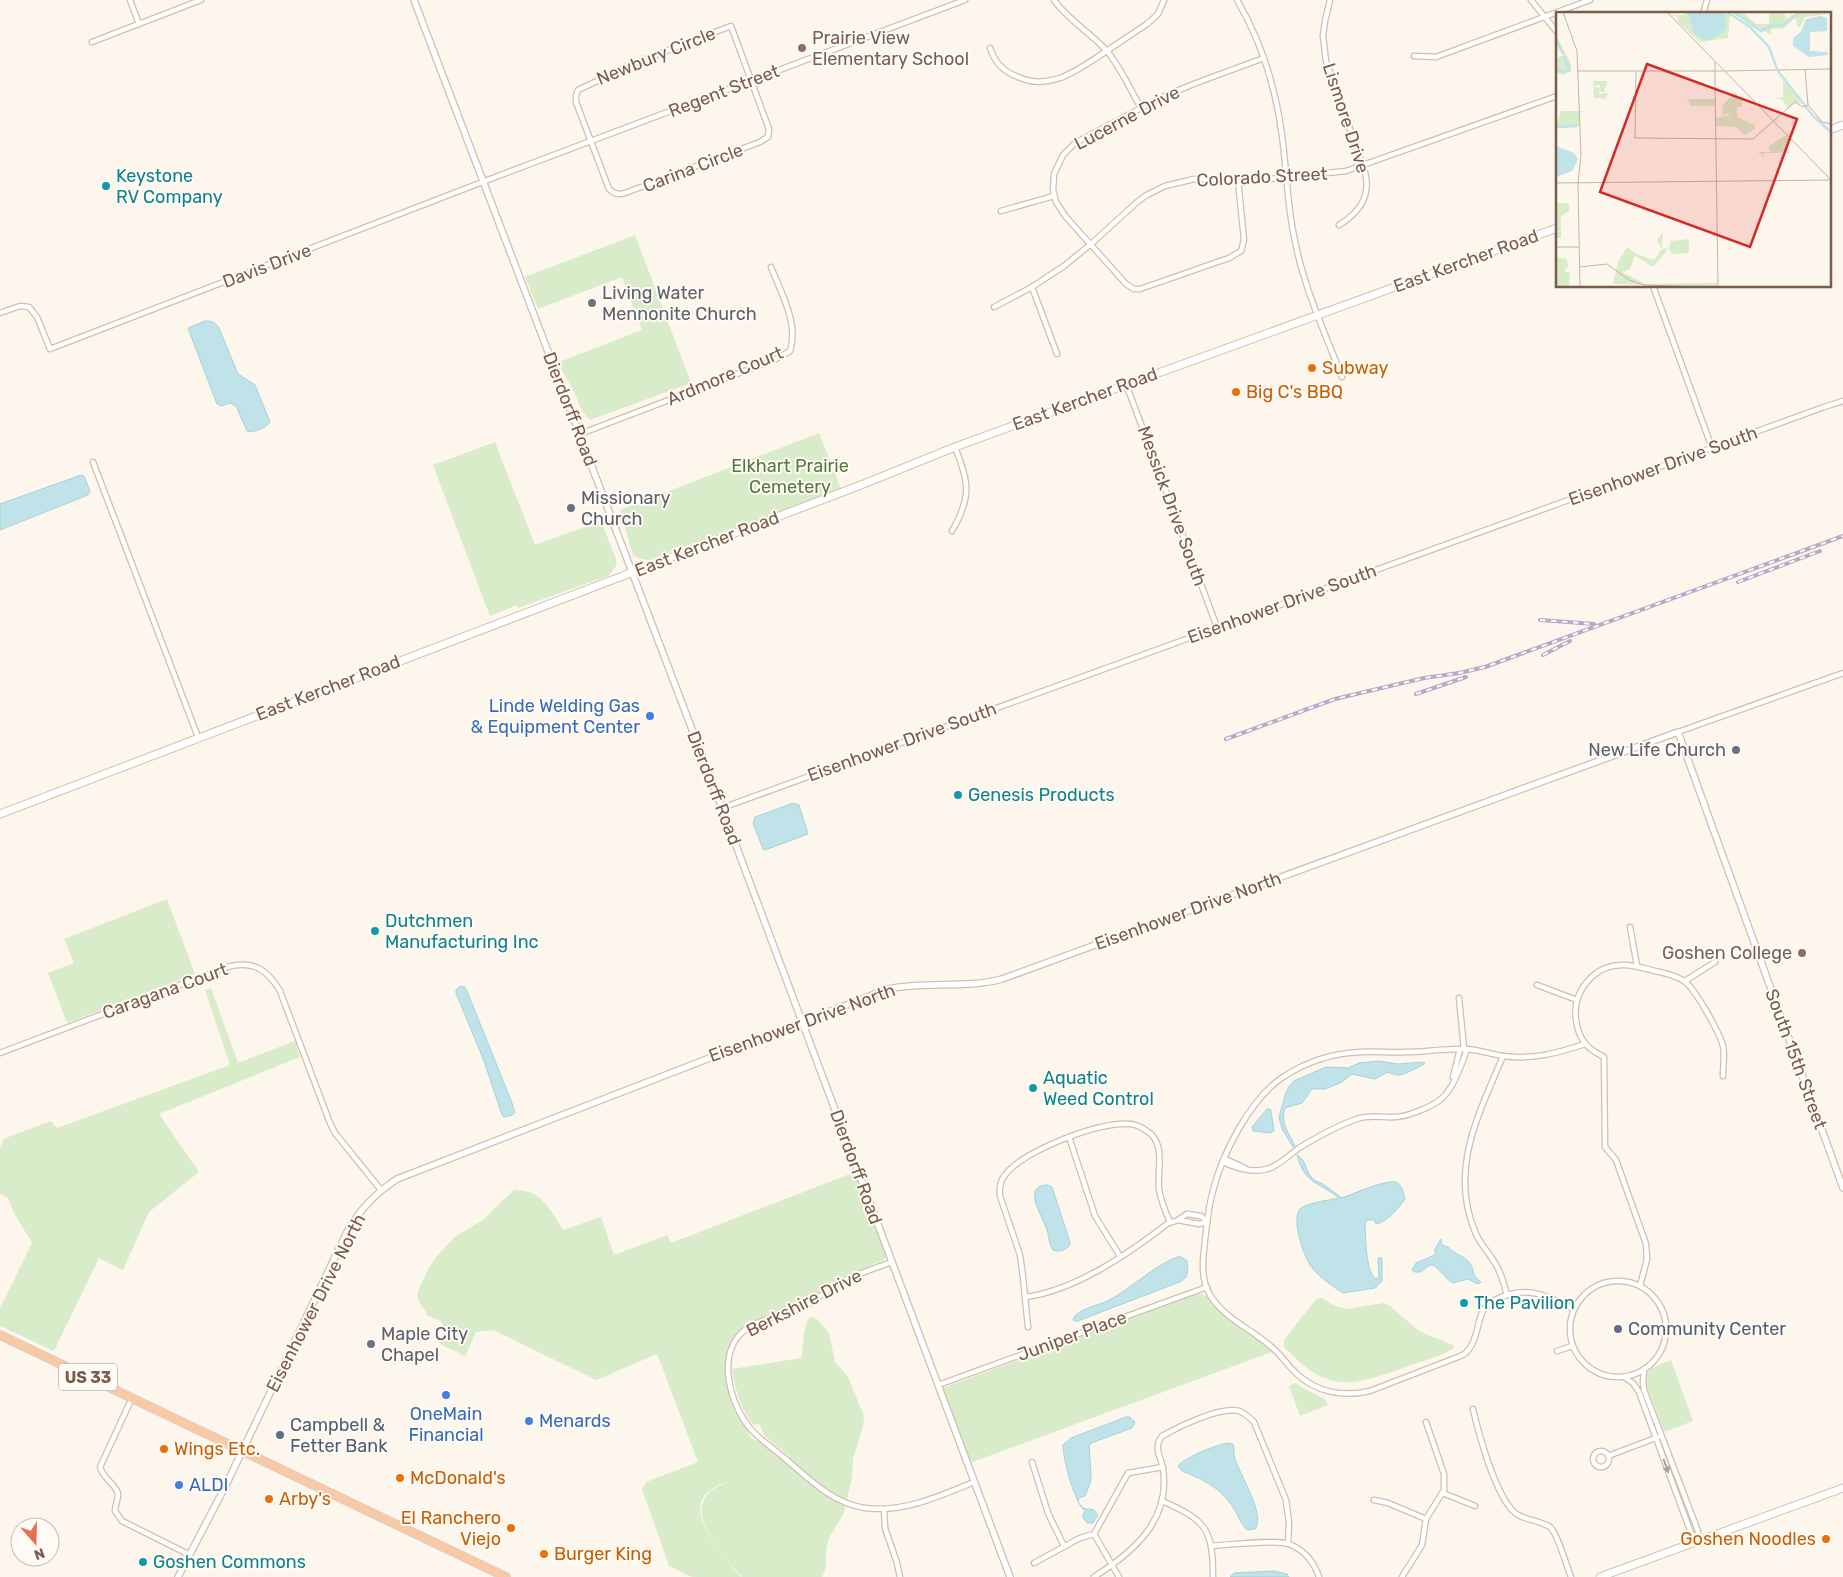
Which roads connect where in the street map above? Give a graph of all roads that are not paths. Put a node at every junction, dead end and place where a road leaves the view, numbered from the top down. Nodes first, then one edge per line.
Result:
1 (130, 0) edge
2 (201, 0) edge
3 (414, 0) edge
4 (965, 0) edge
5 (1054, 0) edge
6 (1164, 0) edge
7 (1237, 0) edge
8 (1330, 0) edge
9 (1531, 0) edge
10 (1590, 0) edge
11 (1558, 12) edge
12 (1556, 13) edge
13 (1544, 17) junction
14 (139, 24) junction
15 (1556, 31) edge
16 (92, 42) dead end
17 (990, 48) dead end
18 (1107, 51) junction
19 (1414, 56) dead end
20 (1264, 58) junction
21 (752, 81) junction
22 (1556, 96) edge
23 (1140, 108) junction
24 (1843, 125) edge
25 (1830, 130) edge
26 (591, 142) junction
27 (1363, 166) junction
28 (1287, 178) junction
29 (1238, 180) junction
30 (483, 182) junction
31 (1054, 196) junction
32 (1001, 211) dead end
33 (1339, 225) dead end
34 (1556, 228) edge
35 (1091, 244) junction
36 (771, 267) dead end
37 (1032, 287) junction
38 (1653, 288) edge
39 (994, 307) dead end
40 (0, 313) edge
41 (1318, 314) junction
42 (1057, 354) dead end
43 (1342, 377) dead end
44 (1126, 384) junction
45 (1843, 401) edge
46 (580, 434) junction
47 (955, 447) junction
48 (1712, 448) junction
49 (93, 462) dead end
50 (952, 530) dead end
51 (632, 573) junction
52 (1217, 627) junction
53 (1843, 673) edge
54 (1678, 732) junction
55 (198, 737) junction
56 (722, 808) junction
57 (0, 814) edge
58 (1630, 927) dead end
59 (1715, 962) dead end
60 (1637, 966) junction
61 (1685, 981) junction
62 (1537, 985) dead end
63 (1459, 998) dead end
64 (1576, 1000) junction
65 (802, 1022) junction
66 (1585, 1044) junction
67 (1464, 1049) junction
68 (0, 1053) edge
69 (1503, 1056) junction
70 (1723, 1076) dead end
71 (1069, 1137) junction
72 (1224, 1160) junction
73 (1843, 1188) edge
74 (381, 1190) junction
75 (1178, 1220) junction
76 (1170, 1222) junction
77 (1207, 1222) junction
78 (1120, 1256) junction
79 (892, 1262) junction
80 (1640, 1286) junction
81 (1206, 1287) junction
82 (1508, 1294) junction
83 (1026, 1297) junction
84 (1574, 1309) junction
85 (1028, 1328) dead end
86 (0, 1336) edge
87 (1572, 1346) junction
88 (1557, 1351) dead end
89 (1644, 1369) junction
90 (1624, 1377) junction
91 (938, 1385) junction
92 (132, 1398) junction
93 (1472, 1409) dead end
94 (1426, 1422) dead end
95 (1662, 1436) junction
96 (1656, 1438) junction
97 (242, 1451) junction
98 (1608, 1456) dead end
99 (1032, 1462) dead end
100 (1163, 1467) junction
101 (974, 1482) junction
102 (1843, 1488) edge
103 (1443, 1493) junction
104 (1374, 1500) dead end
105 (1162, 1501) junction
106 (1475, 1506) dead end
107 (884, 1509) junction
108 (1426, 1519) junction
109 (1094, 1534) junction
110 (1698, 1541) junction
111 (1288, 1544) junction
112 (1064, 1546) junction
113 (1211, 1546) junction
114 (190, 1556) junction
115 (1034, 1563) dead end
116 (1112, 1566) junction
117 (178, 1577) edge
118 (506, 1577) edge
119 (900, 1577) edge
120 (1010, 1577) edge
121 (1094, 1577) edge
122 (1119, 1577) edge
123 (1213, 1577) edge
124 (1319, 1577) edge
125 (1402, 1577) edge
126 (1571, 1577) edge
127 (1600, 1577) edge

1 - 14 street
2 - 14 street
3 - 30 street, Dierdorff Road
4 - 21 street, Regent Street
5 - 18 street
6 - 18 street
7 - 20 street
8 - 27 street, Lismore Drive
9 - 13 street
10 - 11 street
12 - 13 street
13 - 15 street
13 - 19 street
14 - 16 street
17 - 18 street
18 - 23 street
20 - 23 street, Lucerne Drive
20 - 28 street
21 - 26 street, Regent Street
21 - 26 street, Newbury Circle
21 - 26 street, Carina Circle
22 - 27 street, Colorado Street
23 - 31 street, Lucerne Drive
24 - 25 main road
26 - 30 street, Regent Street
27 - 28 street, Colorado Street
27 - 33 street, Lismore Drive
28 - 29 street, Colorado Street
28 - 41 street
29 - 35 street, Colorado Street
29 - 35 street
30 - 40 street, Davis Drive
30 - 46 street, Dierdorff Road
31 - 32 street
31 - 35 street
34 - 41 main road, East Kercher Road
35 - 37 street, Colorado Street
36 - 46 street, Ardmore Court
37 - 39 street, Colorado Street
37 - 42 street
38 - 48 street
41 - 43 street
41 - 44 main road, East Kercher Road
44 - 47 main road, East Kercher Road
44 - 52 street, Messick Drive South
45 - 48 street, Eisenhower Drive South
46 - 51 street, Dierdorff Road
47 - 50 street
47 - 51 main road, East Kercher Road
48 - 52 street, Eisenhower Drive South
49 - 55 street
51 - 55 main road, East Kercher Road
51 - 56 street, Dierdorff Road
52 - 56 street, Eisenhower Drive South
53 - 54 street, Eisenhower Drive North
54 - 65 street, Eisenhower Drive North
54 - 73 street, South 15th Street
55 - 57 main road, East Kercher Road
56 - 65 street, Dierdorff Road
58 - 60 street
59 - 61 street
60 - 61 street
60 - 64 street
61 - 70 street
62 - 64 street
63 - 67 street
64 - 66 street
65 - 74 street, Eisenhower Drive North
65 - 79 street, Dierdorff Road
66 - 69 street
66 - 80 street
67 - 69 street
67 - 72 street
67 - 72 street
68 - 74 street, Caragana Court
69 - 82 street
71 - 76 street
71 - 78 street
71 - 83 street
72 - 77 street
74 - 97 street, Eisenhower Drive North
75 - 76 street
75 - 77 street
75 - 77 street
76 - 78 street
77 - 81 street
78 - 83 street
79 - 91 street, Dierdorff Road
79 - 107 street, Berkshire Drive
80 - 84 street
80 - 89 street
81 - 82 street
81 - 91 street, Juniper Place
82 - 84 street
83 - 85 street
84 - 87 street
86 - 92 highway, US 33
87 - 88 street
87 - 90 street
89 - 90 street
89 - 95 street
90 - 96 street
91 - 101 street, Dierdorff Road
92 - 97 highway, US 33
92 - 114 street
93 - 126 street
94 - 103 street
95 - 96 street
95 - 110 street
96 - 98 street
96 -> 110 street
97 - 114 street, Eisenhower Drive North
97 - 118 highway, US 33
99 - 112 street
100 - 105 street
100 - 109 street
100 - 111 street
101 - 107 street, Berkshire Drive
101 - 120 street, Dierdorff Road
102 - 110 main road
103 - 106 street
103 - 108 street
104 - 108 street
105 - 113 street
105 - 116 street
107 - 119 street
108 - 125 street
109 - 112 street
109 - 116 street
110 - 127 main road
111 - 113 street
111 - 124 street
112 - 115 street
113 - 123 street
114 - 117 street, Eisenhower Drive North
116 - 121 street
116 - 122 street

